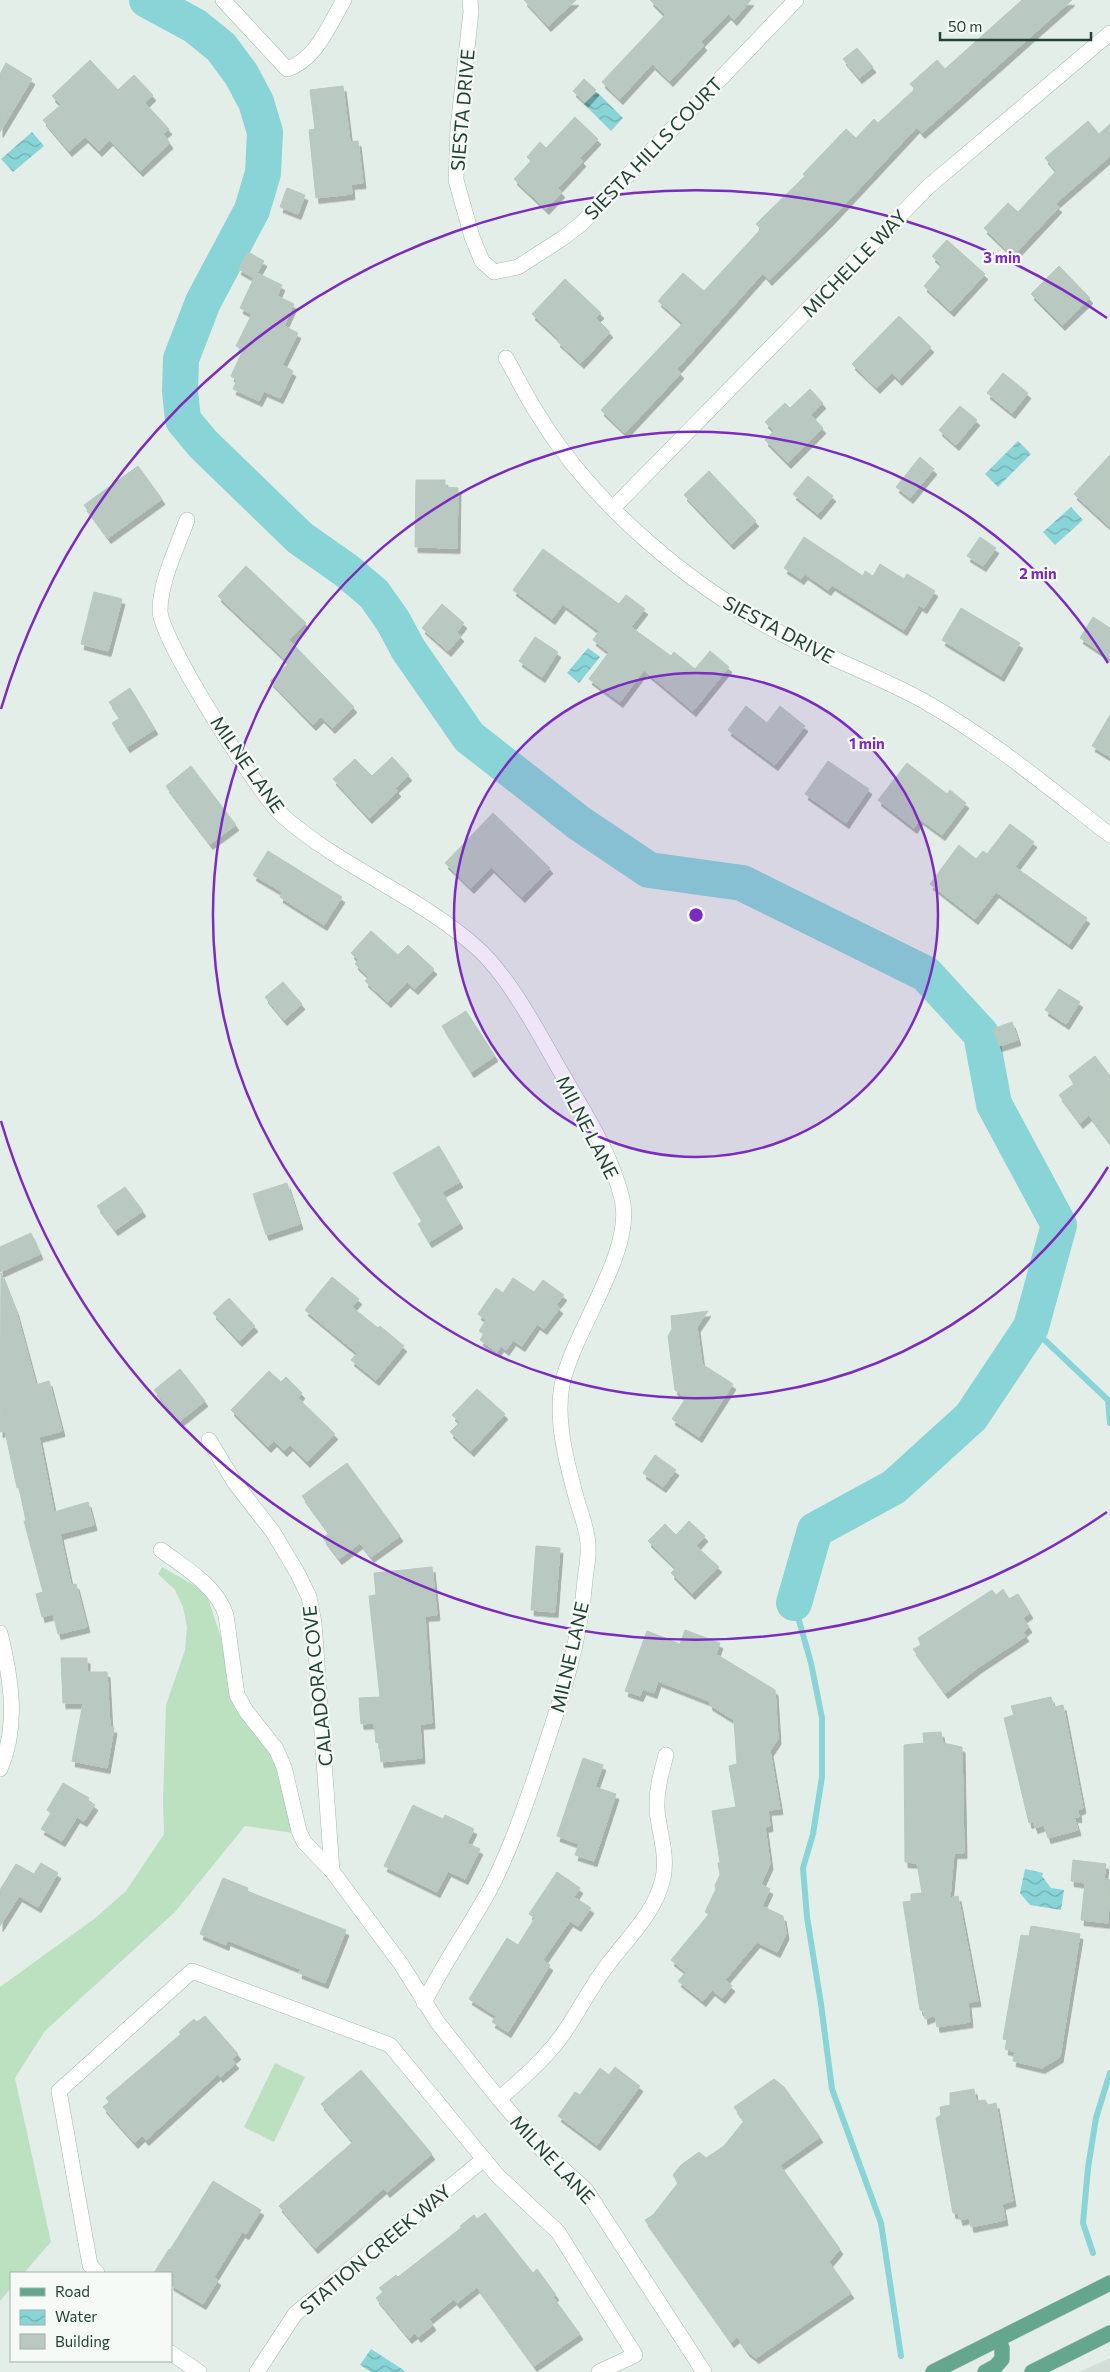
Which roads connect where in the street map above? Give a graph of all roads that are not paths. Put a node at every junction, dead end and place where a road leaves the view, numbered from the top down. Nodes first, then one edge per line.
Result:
1 (223, 0) edge
2 (344, 0) edge
3 (470, 0) edge
4 (796, 0) edge
5 (1110, 34) edge
6 (494, 272) joint
7 (506, 358) dead end
8 (613, 508) junction
9 (188, 520) dead end
10 (1110, 836) edge
11 (209, 1440) dead end
12 (161, 1550) dead end
13 (0, 1634) edge
14 (666, 1755) dead end
15 (0, 1769) edge
16 (332, 1871) junction
17 (424, 2003) junction
18 (499, 2100) junction
19 (484, 2159) junction
20 (96, 2272) edge
21 (1110, 2283) edge
22 (1110, 2333) edge
23 (998, 2339) junction
24 (172, 2354) edge
25 (199, 2372) edge
26 (257, 2372) edge
27 (599, 2372) edge
28 (704, 2372) edge
29 (933, 2372) edge
30 (985, 2372) edge
31 (1032, 2372) edge

1 - 2 street
3 - 6 street, SIESTA DRIVE
4 - 6 street, SIESTA HILLS COURT
5 - 8 street, MICHELLE WAY
7 - 8 street, SIESTA DRIVE
8 - 10 street, SIESTA DRIVE
9 - 17 street, MILNE LANE
11 - 16 street, CALADORA COVE
12 - 16 street, MILNE LANE
13 - 15 street
14 - 18 street
16 - 17 street, MILNE LANE
17 - 18 street, MILNE LANE
18 - 28 street, MILNE LANE
19 - 20 street
19 - 26 street, STATION CREEK WAY
19 - 27 street
21 - 23 main road
22 - 31 main road
23 - 29 main road
23 - 30 main road
24 - 25 street

